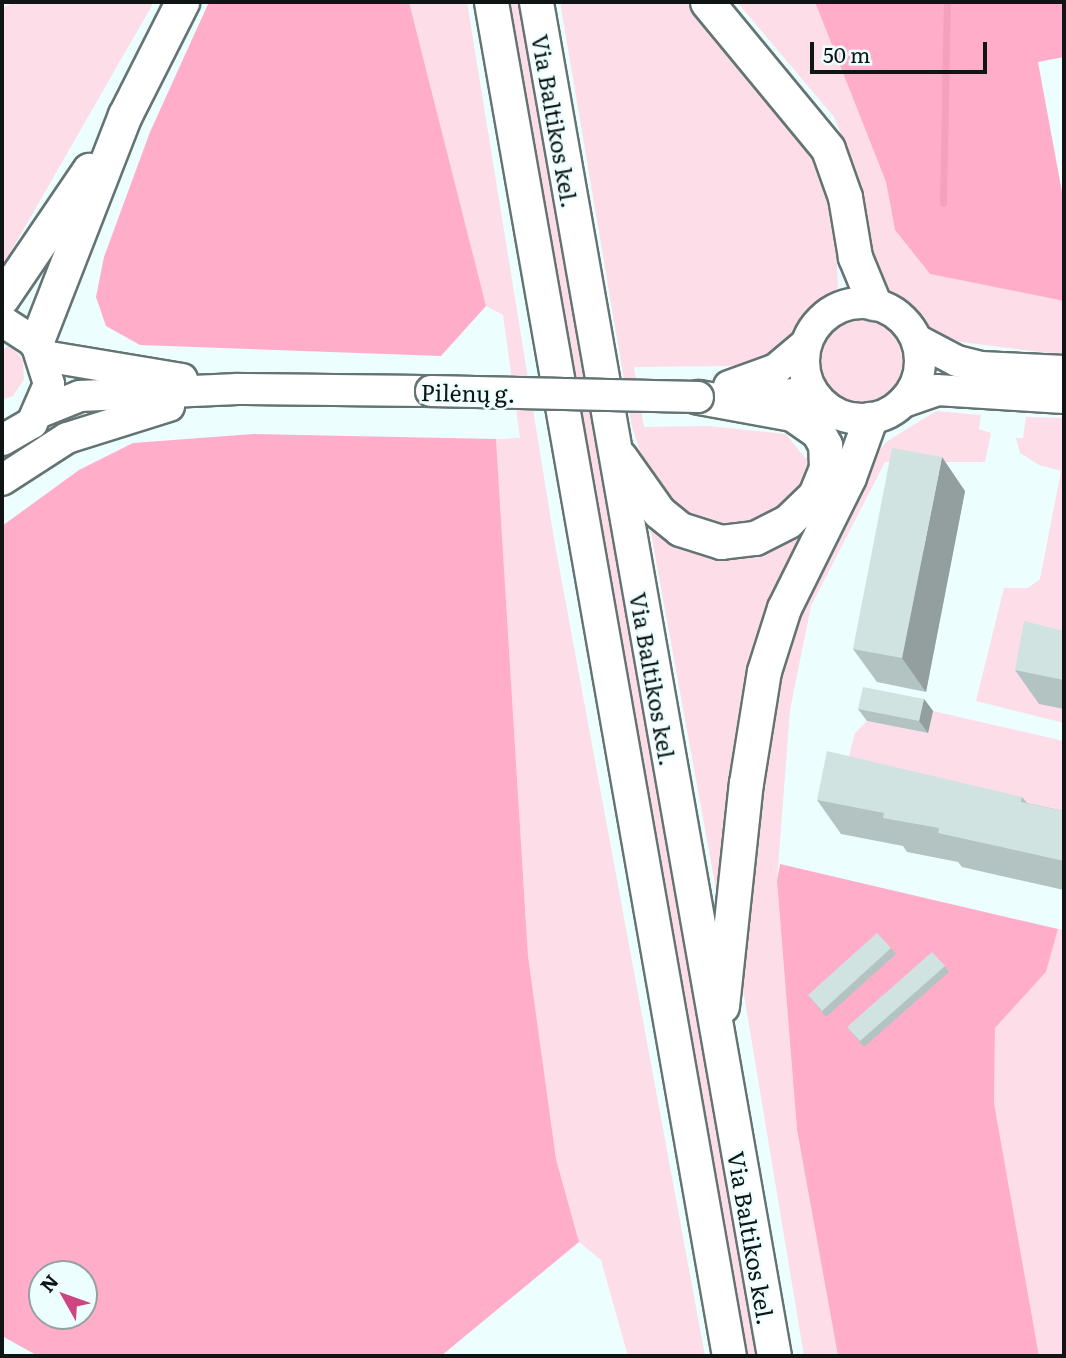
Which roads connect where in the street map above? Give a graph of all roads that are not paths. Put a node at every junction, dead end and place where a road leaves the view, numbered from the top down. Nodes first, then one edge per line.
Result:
1 (182, 2) edge
2 (491, 2) edge
3 (536, 2) edge
4 (707, 2) edge
5 (125, 115) junction
6 (2, 298) edge
7 (874, 303) junction
8 (2, 321) edge
9 (917, 340) junction
10 (805, 345) junction
11 (40, 349) junction
12 (1064, 371) edge
13 (238, 389) junction
14 (698, 397) junction
15 (1064, 398) edge
16 (818, 400) junction
17 (904, 402) junction
18 (40, 412) junction
19 (870, 419) junction
20 (2, 440) edge
21 (613, 446) junction
22 (2, 480) edge
23 (718, 1047) junction
24 (729, 1356) edge
25 (774, 1356) edge

1 - 5 highway
2 - 24 highway, Via Baltikos kel.
3 - 21 highway, Via Baltikos kel.
4 - 7 highway
5 - 6 highway
5 - 11 highway
7 - 9 main road
7 - 10 main road
8 - 11 main road
9 - 12 main road
9 - 17 main road
10 - 14 main road, Pilėnų g.
10 - 16 main road
11 - 13 main road, Pilėnų g.
11 - 18 main road
13 - 14 main road, Pilėnų g., bridge
13 - 18 main road, Pilėnų g.
13 - 22 main road
14 - 16 main road, Pilėnų g.
14 - 21 highway
15 - 17 main road
16 - 19 main road
17 - 19 main road
18 - 20 main road
19 - 23 highway
21 - 23 highway, Via Baltikos kel.
23 - 25 highway, Via Baltikos kel.

